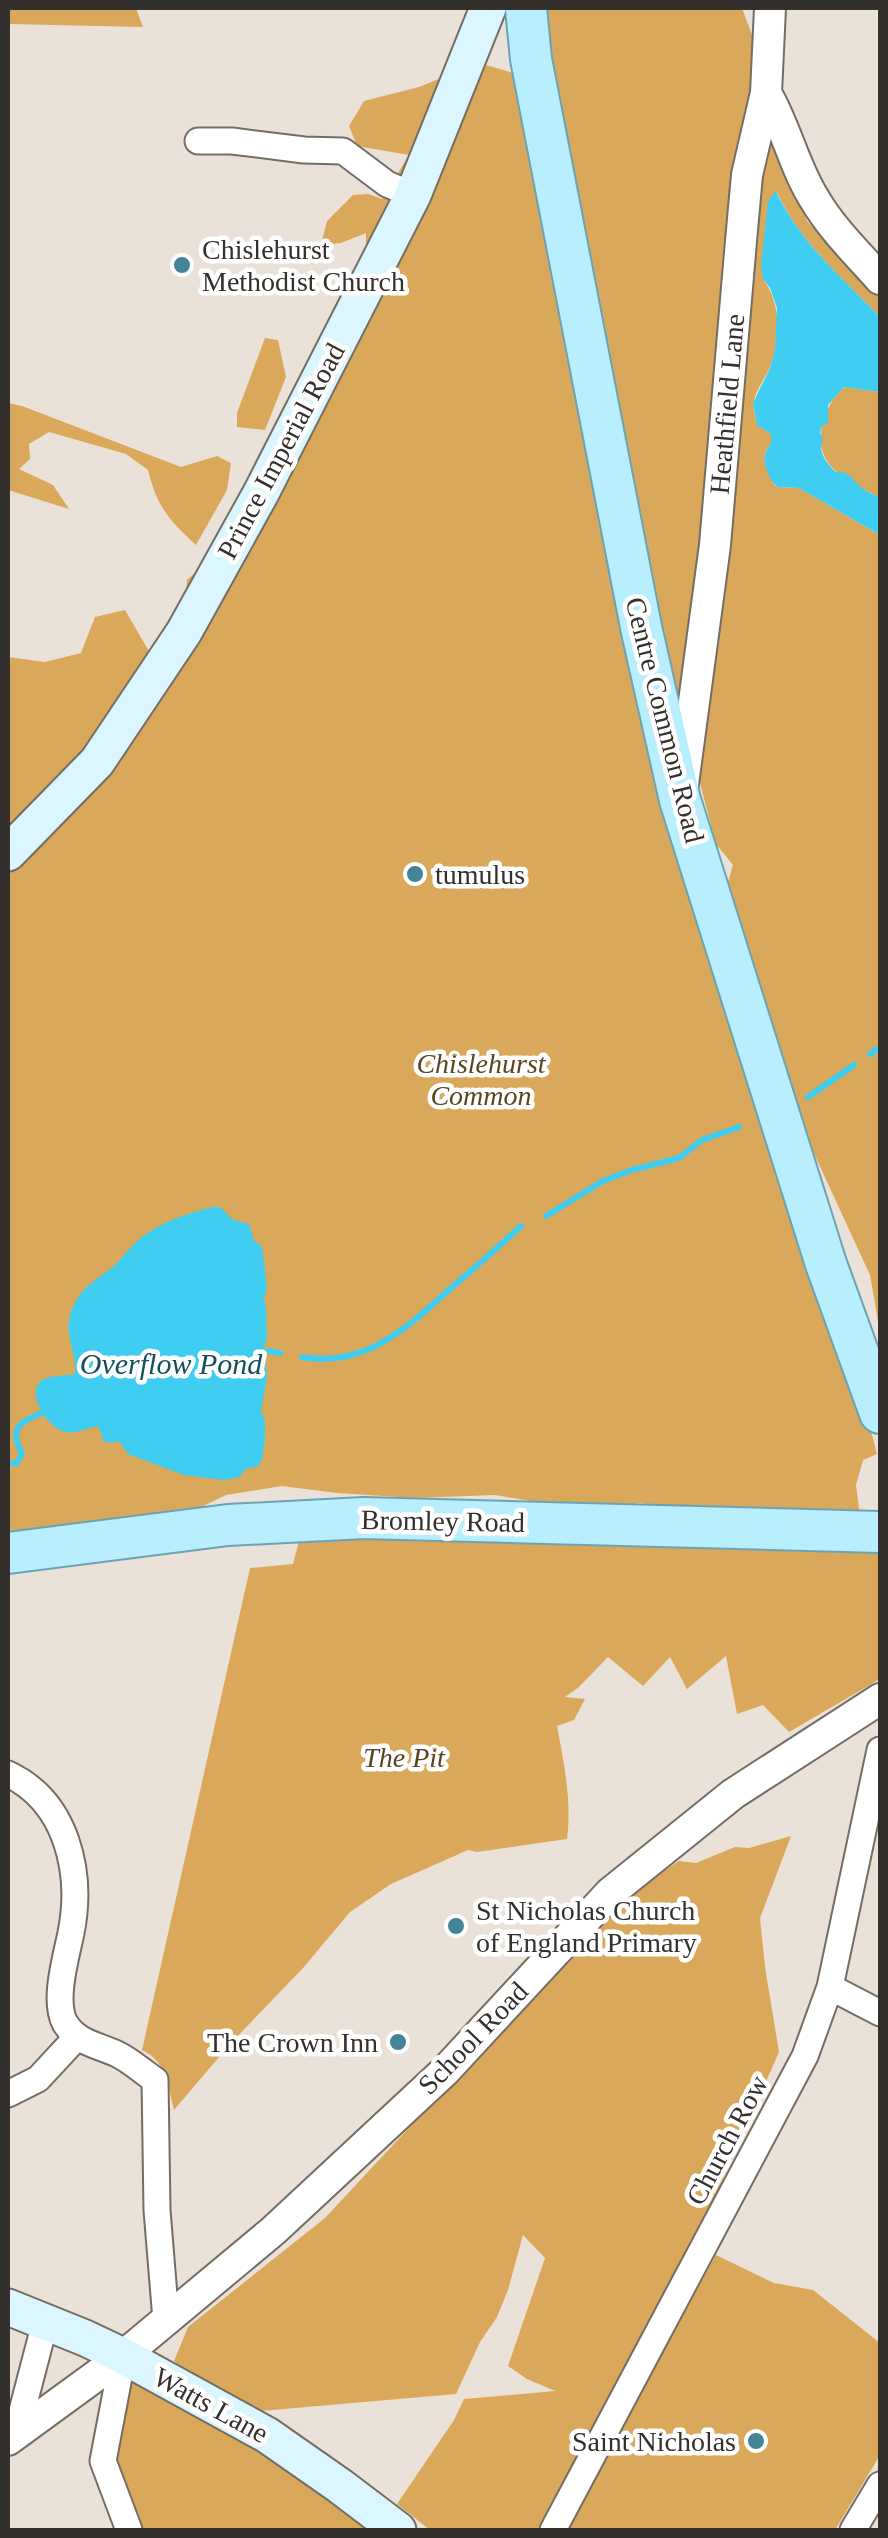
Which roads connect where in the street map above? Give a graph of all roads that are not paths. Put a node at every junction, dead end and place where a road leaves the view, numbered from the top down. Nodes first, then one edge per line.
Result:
1 (488, 8) edge
2 (526, 8) edge
3 (765, 15) edge
4 (766, 93) junction
5 (198, 141) dead end
6 (412, 194) junction
7 (880, 279) edge
8 (680, 800) junction
9 (8, 853) edge
10 (880, 1413) edge
11 (880, 1532) edge
12 (8, 1553) edge
13 (880, 1699) edge
14 (880, 1750) edge
15 (8, 1774) edge
16 (830, 1987) junction
17 (880, 2013) edge
18 (77, 2037) junction
19 (8, 2094) edge
20 (8, 2307) edge
21 (166, 2320) junction
22 (45, 2324) junction
23 (122, 2356) junction
24 (12, 2437) edge
25 (880, 2486) edge
26 (129, 2530) edge
27 (398, 2530) edge
28 (554, 2530) edge
29 (853, 2530) edge

1 - 6 main road, Prince Imperial Road
2 - 8 main road, Centre Common Road
3 - 4 street, Heathfield Lane
4 - 7 street
4 - 8 street, Heathfield Lane
5 - 6 street
6 - 9 main road, Prince Imperial Road
8 - 10 main road, Centre Common Road
11 - 12 main road, Bromley Road
13 - 21 street, School Road
14 - 16 street, Church Row
15 - 18 street
16 - 17 street
16 - 28 street, Church Row
18 - 19 street
18 - 21 street
20 - 22 main road, Watts Lane
21 - 23 street, School Road
22 - 23 main road, Watts Lane
22 - 24 street
23 - 24 street, School Road
23 - 26 street
23 - 27 main road, Watts Lane
25 - 29 street

